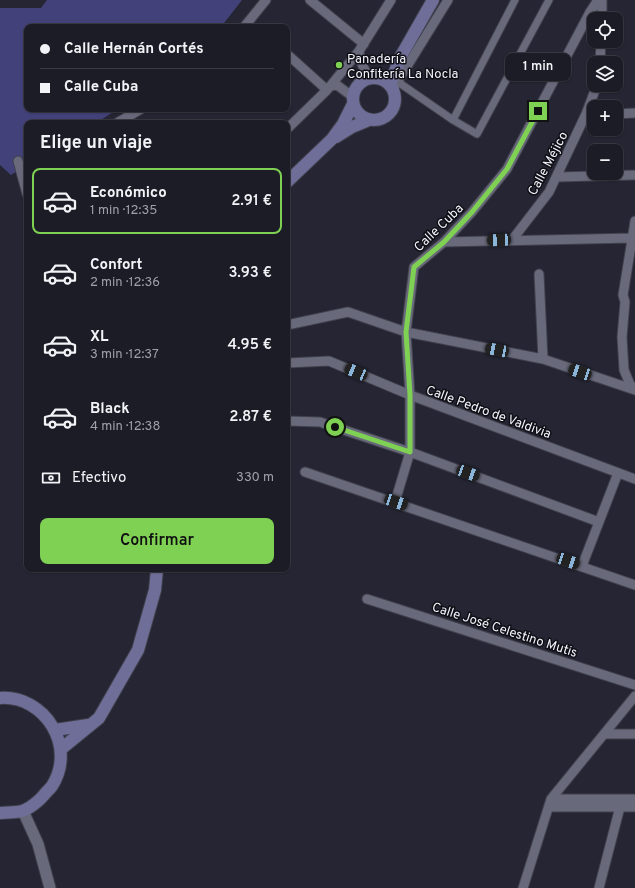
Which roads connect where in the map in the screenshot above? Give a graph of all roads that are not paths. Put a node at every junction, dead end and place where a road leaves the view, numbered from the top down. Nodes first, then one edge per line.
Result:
1 (266, 0) edge
2 (310, 0) edge
3 (391, 0) edge
4 (433, 0) edge
5 (448, 0) edge
6 (515, 0) edge
7 (549, 0) edge
8 (598, 0) edge
9 (602, 0) edge
10 (602, 12) edge
11 (247, 24) edge
12 (361, 48) junction
13 (290, 56) edge
14 (401, 56) junction
15 (373, 78) junction
16 (394, 85) junction
17 (329, 88) junction
18 (353, 101) junction
19 (136, 112) edge
20 (635, 113) edge
21 (623, 114) edge
22 (122, 120) edge
23 (369, 120) junction
24 (453, 120) junction
25 (587, 120) edge
26 (290, 126) edge
27 (332, 139) junction
28 (18, 161) dead end
29 (635, 175) edge
30 (557, 177) junction
31 (290, 179) edge
32 (24, 183) edge
33 (635, 221) edge
34 (632, 238) junction
35 (512, 240) junction
36 (444, 242) junction
37 (539, 274) dead end
38 (635, 301) edge
39 (625, 302) junction
40 (290, 324) edge
41 (406, 332) junction
42 (543, 359) junction
43 (290, 363) edge
44 (634, 388) edge
45 (410, 395) junction
46 (290, 421) edge
47 (410, 452) junction
48 (305, 472) dead end
49 (618, 473) junction
50 (635, 479) edge
51 (396, 502) junction
52 (599, 522) junction
53 (582, 566) junction
54 (157, 572) edge
55 (635, 585) edge
56 (367, 599) dead end
57 (635, 685) edge
58 (635, 696) edge
59 (0, 698) edge
60 (89, 725) junction
61 (55, 730) junction
62 (605, 734) junction
63 (635, 734) edge
64 (61, 749) junction
65 (635, 799) edge
66 (550, 803) junction
67 (620, 807) junction
68 (635, 807) edge
69 (22, 811) junction
70 (0, 813) edge
71 (50, 888) edge
72 (523, 888) edge
73 (599, 888) edge

1 - 11 street
2 - 12 street
3 - 12 street
4 - 14 main road
5 - 16 street
6 - 24 street
7 - 24 street
8 - 36 street, Calle Cuba
9 - 10 street
12 - 15 street
12 - 17 street
13 - 17 street
14 - 15 main road
14 - 16 main road
15 - 16 main road
15 - 18 main road
16 - 23 main road
16 - 24 street
17 - 18 street
17 - 26 street
18 - 23 main road
18 - 27 main road
19 - 22 street
20 - 21 street
23 - 27 main road
25 - 30 street, Calle Méjico
27 - 31 main road
28 - 32 street
29 - 30 street
30 - 35 street, Calle Méjico
33 - 34 street
34 - 35 street
34 - 39 street
35 - 36 street
36 - 41 street, Calle Cuba
37 - 42 street
38 - 39 street
39 - 44 street
40 - 41 street
41 - 42 street
41 - 45 street, Calle Cuba
42 - 44 street
43 - 45 street, Calle Pedro de Valdivia
45 - 47 street, Calle Cuba
45 - 49 street, Calle Pedro de Valdivia
46 - 47 street
47 - 51 street, Calle Cuba
47 - 52 street
48 - 51 street
49 - 50 street, Calle Pedro de Valdivia
49 - 52 street
51 - 53 street
52 - 53 street
53 - 55 street
54 - 60 main road
56 - 57 street, Calle José Celestino Mutis
58 - 62 street
59 - 61 main road
60 - 61 main road
60 - 64 main road
61 - 64 main road
62 - 63 street
62 - 66 street
64 - 69 main road
65 - 66 street
66 - 67 street
66 - 72 street
67 - 68 street
67 - 73 street
69 - 70 main road
69 - 71 street

